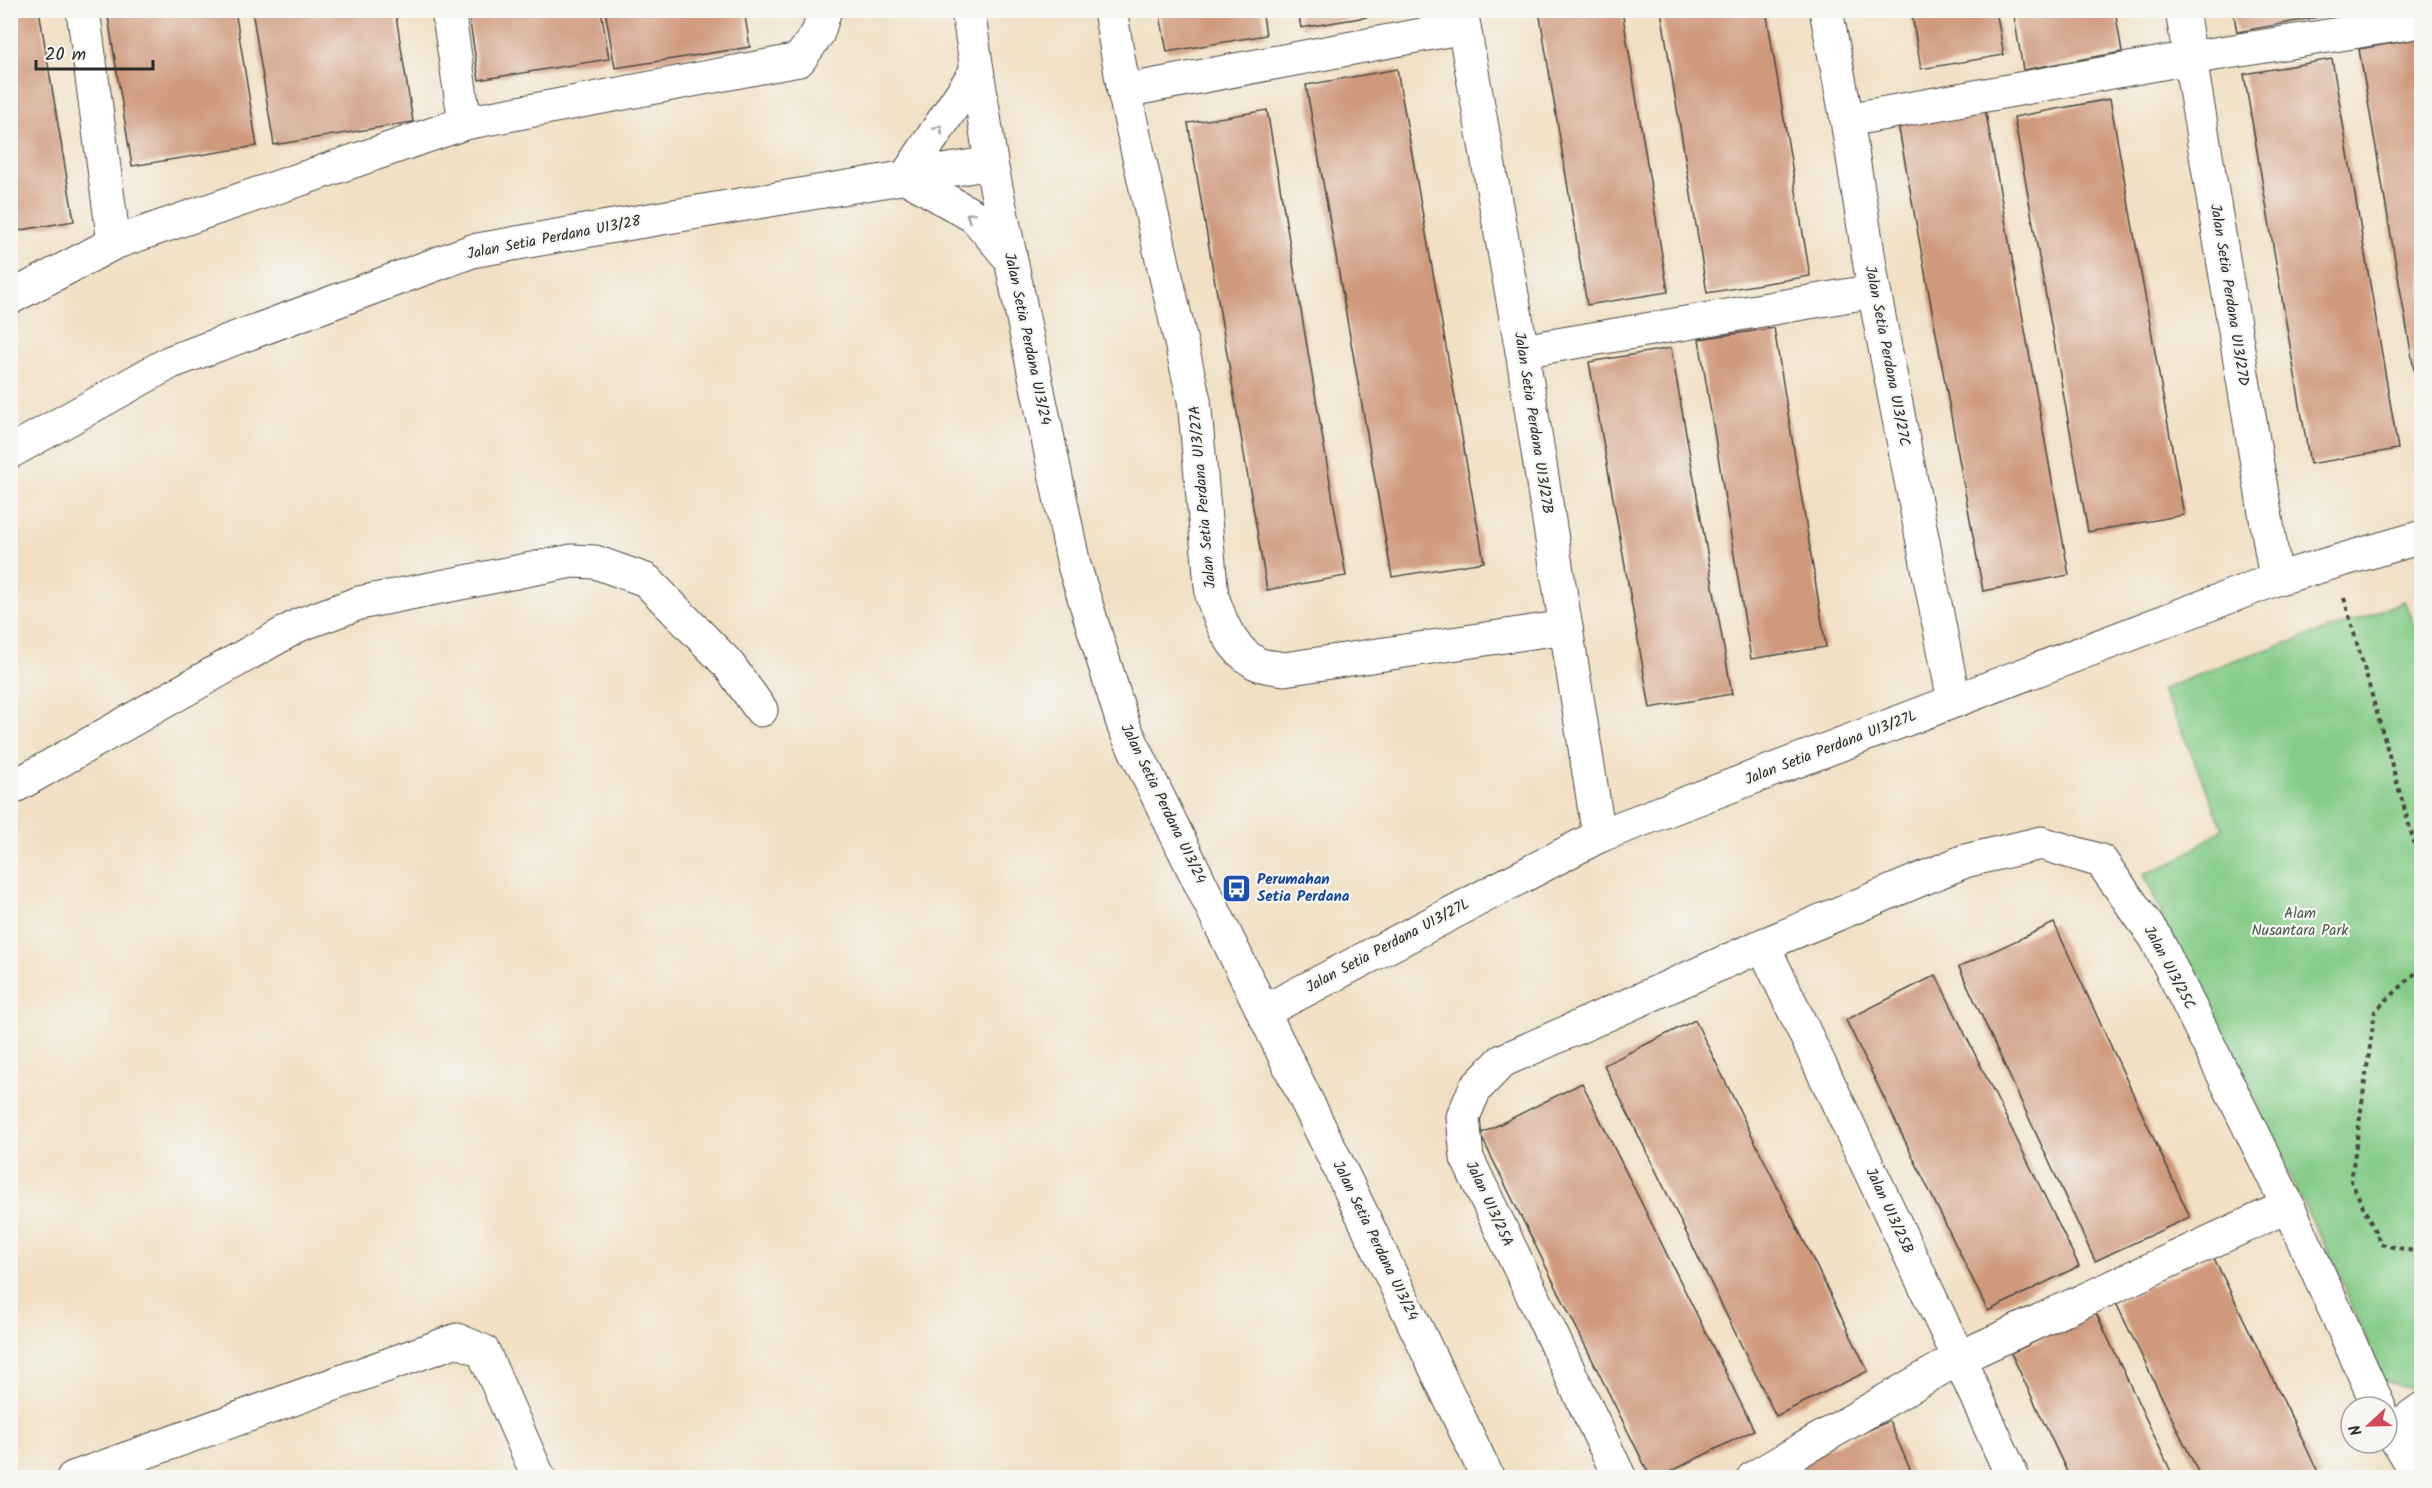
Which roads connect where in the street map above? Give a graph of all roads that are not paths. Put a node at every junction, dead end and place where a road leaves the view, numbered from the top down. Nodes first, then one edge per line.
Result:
1 (82, 10) edge
2 (448, 10) edge
3 (825, 10) edge
4 (968, 10) edge
5 (1110, 10) edge
6 (1826, 10) edge
7 (2182, 10) edge
8 (1463, 19) edge
9 (2421, 21) edge
10 (2190, 58) junction
11 (977, 70) junction
12 (1124, 91) junction
13 (1847, 120) junction
14 (465, 123) junction
15 (991, 163) junction
16 (906, 177) junction
17 (114, 243) junction
18 (1010, 258) junction
19 (1874, 291) junction
20 (10, 298) edge
21 (1522, 351) junction
22 (10, 452) edge
23 (2421, 537) edge
24 (2276, 579) junction
25 (1566, 627) junction
26 (1954, 701) junction
27 (761, 710) dead end
28 (10, 789) edge
29 (1599, 836) junction
30 (1763, 945) junction
31 (1263, 1012) junction
32 (2288, 1206) junction
33 (1959, 1358) junction
34 (2374, 1395) edge
35 (2421, 1409) edge
36 (2399, 1417) edge
37 (2399, 1453) edge
38 (2406, 1470) edge
39 (73, 1478) edge
40 (539, 1478) edge
41 (1488, 1478) edge
42 (1620, 1478) edge
43 (1753, 1478) edge
44 (2013, 1478) edge

1 - 17 street
2 - 14 street
3 - 14 street
4 - 11 street, Jalan Setia Perdana U13/24
5 - 12 street, Jalan Setia Perdana U13/27A
6 - 13 street, Jalan Setia Perdana U13/27C
7 - 10 street, Jalan Setia Perdana U13/27D
8 - 12 street
8 - 21 street, Jalan Setia Perdana U13/27B
9 - 10 street
10 - 13 street
10 - 24 street, Jalan Setia Perdana U13/27D
11 - 15 street, Jalan Setia Perdana U13/24
16 -> 11 street
12 - 25 street, Jalan Setia Perdana U13/27A
13 - 19 street, Jalan Setia Perdana U13/27C
14 - 17 street
15 - 16 street, Jalan Setia Perdana U13/28
15 - 18 street, Jalan Setia Perdana U13/24
18 -> 16 street
16 - 22 street, Jalan Setia Perdana U13/28
17 - 20 street
18 - 31 street, Jalan Setia Perdana U13/24
19 - 21 street
19 - 26 street, Jalan Setia Perdana U13/27C
21 - 25 street, Jalan Setia Perdana U13/27B
23 - 24 street, Jalan Setia Perdana U13/27L
24 - 26 street, Jalan Setia Perdana U13/27L
25 - 29 street, Jalan Setia Perdana U13/27B
26 - 29 street, Jalan Setia Perdana U13/27L
27 - 28 street
29 - 31 street, Jalan Setia Perdana U13/27L
30 - 32 street, Jalan U13/25C
30 - 33 street, Jalan U13/25B
30 - 42 street, Jalan U13/25A
31 - 41 street, Jalan Setia Perdana U13/24
32 - 33 street
32 - 34 street, Jalan U13/25C
33 - 43 street
33 - 44 street, Jalan U13/25B
35 - 36 street
37 - 38 street, Jalan U13/25C
39 - 40 street

